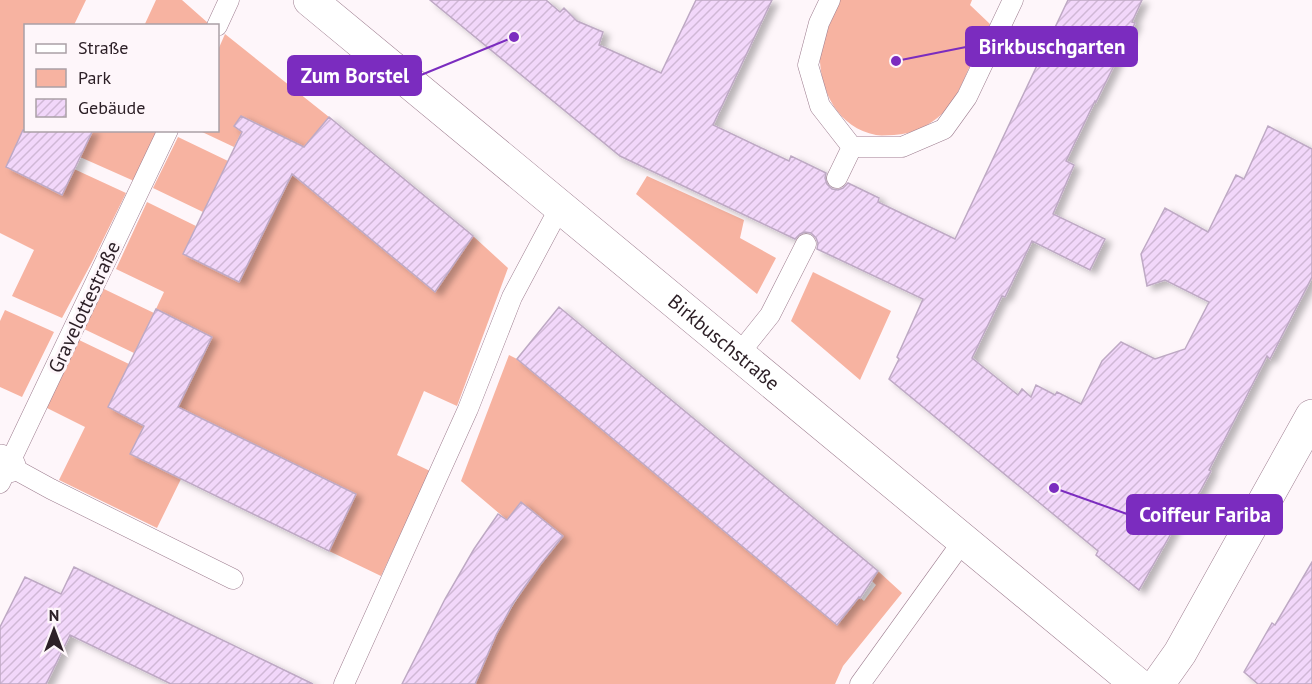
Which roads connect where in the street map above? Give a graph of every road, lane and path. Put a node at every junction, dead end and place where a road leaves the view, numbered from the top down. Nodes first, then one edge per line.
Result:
1 (229, 0) edge
2 (310, 0) edge
3 (830, 0) edge
4 (1013, 0) edge
5 (218, 24) edge
6 (167, 132) edge
7 (852, 147) junction
8 (837, 178) dead end
9 (560, 207) junction
10 (806, 244) dead end
11 (738, 355) junction
12 (1312, 416) edge
13 (3, 470) edge
14 (963, 541) junction
15 (233, 579) dead end
16 (344, 684) edge
17 (860, 684) edge
18 (1137, 684) edge
19 (1158, 684) edge

1 - 5 lane
2 - 9 street, Birkbuschstraße
3 - 7 lane
4 - 7 lane
6 - 13 lane, Gravelottestraße
7 - 8 lane
9 - 11 street, Birkbuschstraße
9 - 16 lane
10 - 11 lane
11 - 14 street, Birkbuschstraße
12 - 19 street
13 - 15 lane
14 - 17 lane
14 - 18 street, Birkbuschstraße

